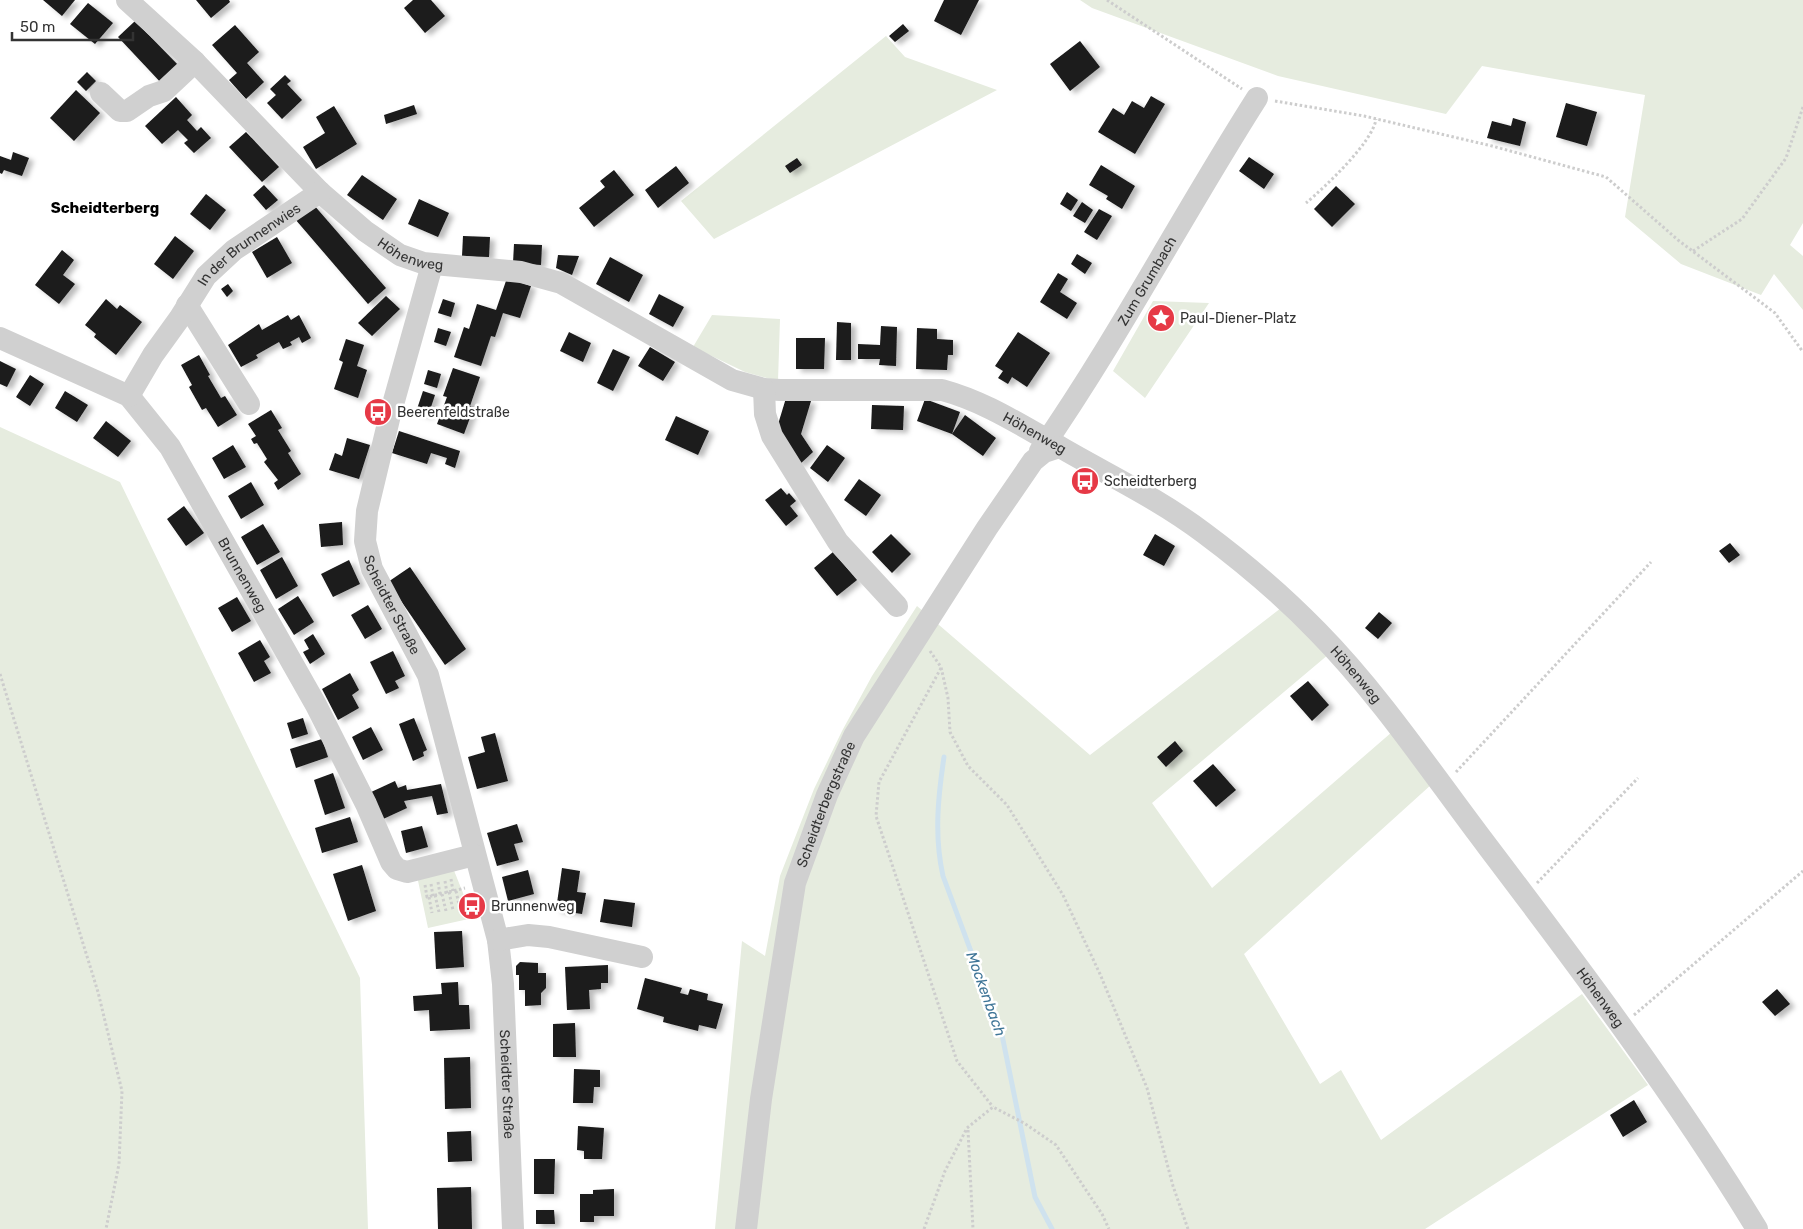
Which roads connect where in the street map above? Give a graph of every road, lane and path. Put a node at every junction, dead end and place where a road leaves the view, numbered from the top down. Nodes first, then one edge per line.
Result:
1 (127, 0) edge
2 (1107, 0) edge
3 (195, 62) junction
4 (102, 93) dead end
5 (1257, 98) junction
6 (1803, 107) edge
7 (1376, 119) junction
8 (320, 192) junction
9 (1306, 203) dead end
10 (1693, 251) junction
11 (432, 265) junction
12 (187, 305) junction
13 (0, 338) edge
14 (1803, 352) edge
15 (764, 389) junction
16 (129, 396) junction
17 (249, 404) dead end
18 (1054, 444) junction
19 (1033, 461) joint
20 (1651, 562) dead end
21 (898, 606) dead end
22 (917, 648) junction
23 (941, 667) junction
24 (0, 674) edge
25 (1638, 778) dead end
26 (1443, 787) junction
27 (474, 854) junction
28 (1803, 870) edge
29 (450, 876) dead end
30 (444, 878) dead end
31 (438, 880) dead end
32 (431, 881) dead end
33 (424, 883) dead end
34 (461, 889) dead end
35 (448, 892) junction
36 (1524, 895) junction
37 (432, 896) junction
38 (460, 909) dead end
39 (453, 910) dead end
40 (446, 911) dead end
41 (439, 912) dead end
42 (432, 913) dead end
43 (498, 940) junction
44 (642, 957) dead end
45 (1621, 1027) junction
46 (993, 1108) junction
47 (967, 1128) junction
48 (106, 1229) edge
49 (512, 1229) edge
50 (746, 1229) edge
51 (924, 1229) edge
52 (974, 1229) edge
53 (1109, 1229) edge
54 (1188, 1229) edge
55 (1757, 1229) edge

1 - 3 street, Höhenweg
2 - 5 path
3 - 4 street
3 - 8 street, Höhenweg
5 - 7 path
5 - 18 street, Zum Grumbach
6 - 10 path
7 - 9 path
7 - 10 path
8 - 11 street, Höhenweg
8 - 12 street, In der Brunnenwies
10 - 14 path
11 - 15 street, Höhenweg
11 - 27 street, Scheidter Straße
12 - 16 street, In der Brunnenwies
12 - 17 street
13 - 16 street, Brunnenweg
15 - 18 street, Höhenweg
15 - 21 street
16 - 27 street, Brunnenweg
18 - 19 street, Zum Grumbach
18 - 26 street, Höhenweg
19 - 22 street, Scheidterbergstraße
20 - 26 path
22 - 23 path
22 - 50 street, Scheidterbergstraße
23 - 46 path
23 - 54 path
24 - 48 path
25 - 36 path
26 - 36 street, Höhenweg
27 - 43 street, Scheidter Straße
28 - 45 path
29 - 35 path
30 - 35 path
31 - 35 path
32 - 37 path
33 - 37 path
34 - 35 path
35 - 37 path
35 - 38 path
35 - 39 path
35 - 40 path
36 - 45 street, Höhenweg
37 - 41 path
37 - 42 path
43 - 44 street
43 - 49 street, Scheidter Straße
45 - 55 street, Höhenweg
46 - 47 path
46 - 53 path
47 - 51 path
47 - 52 path

